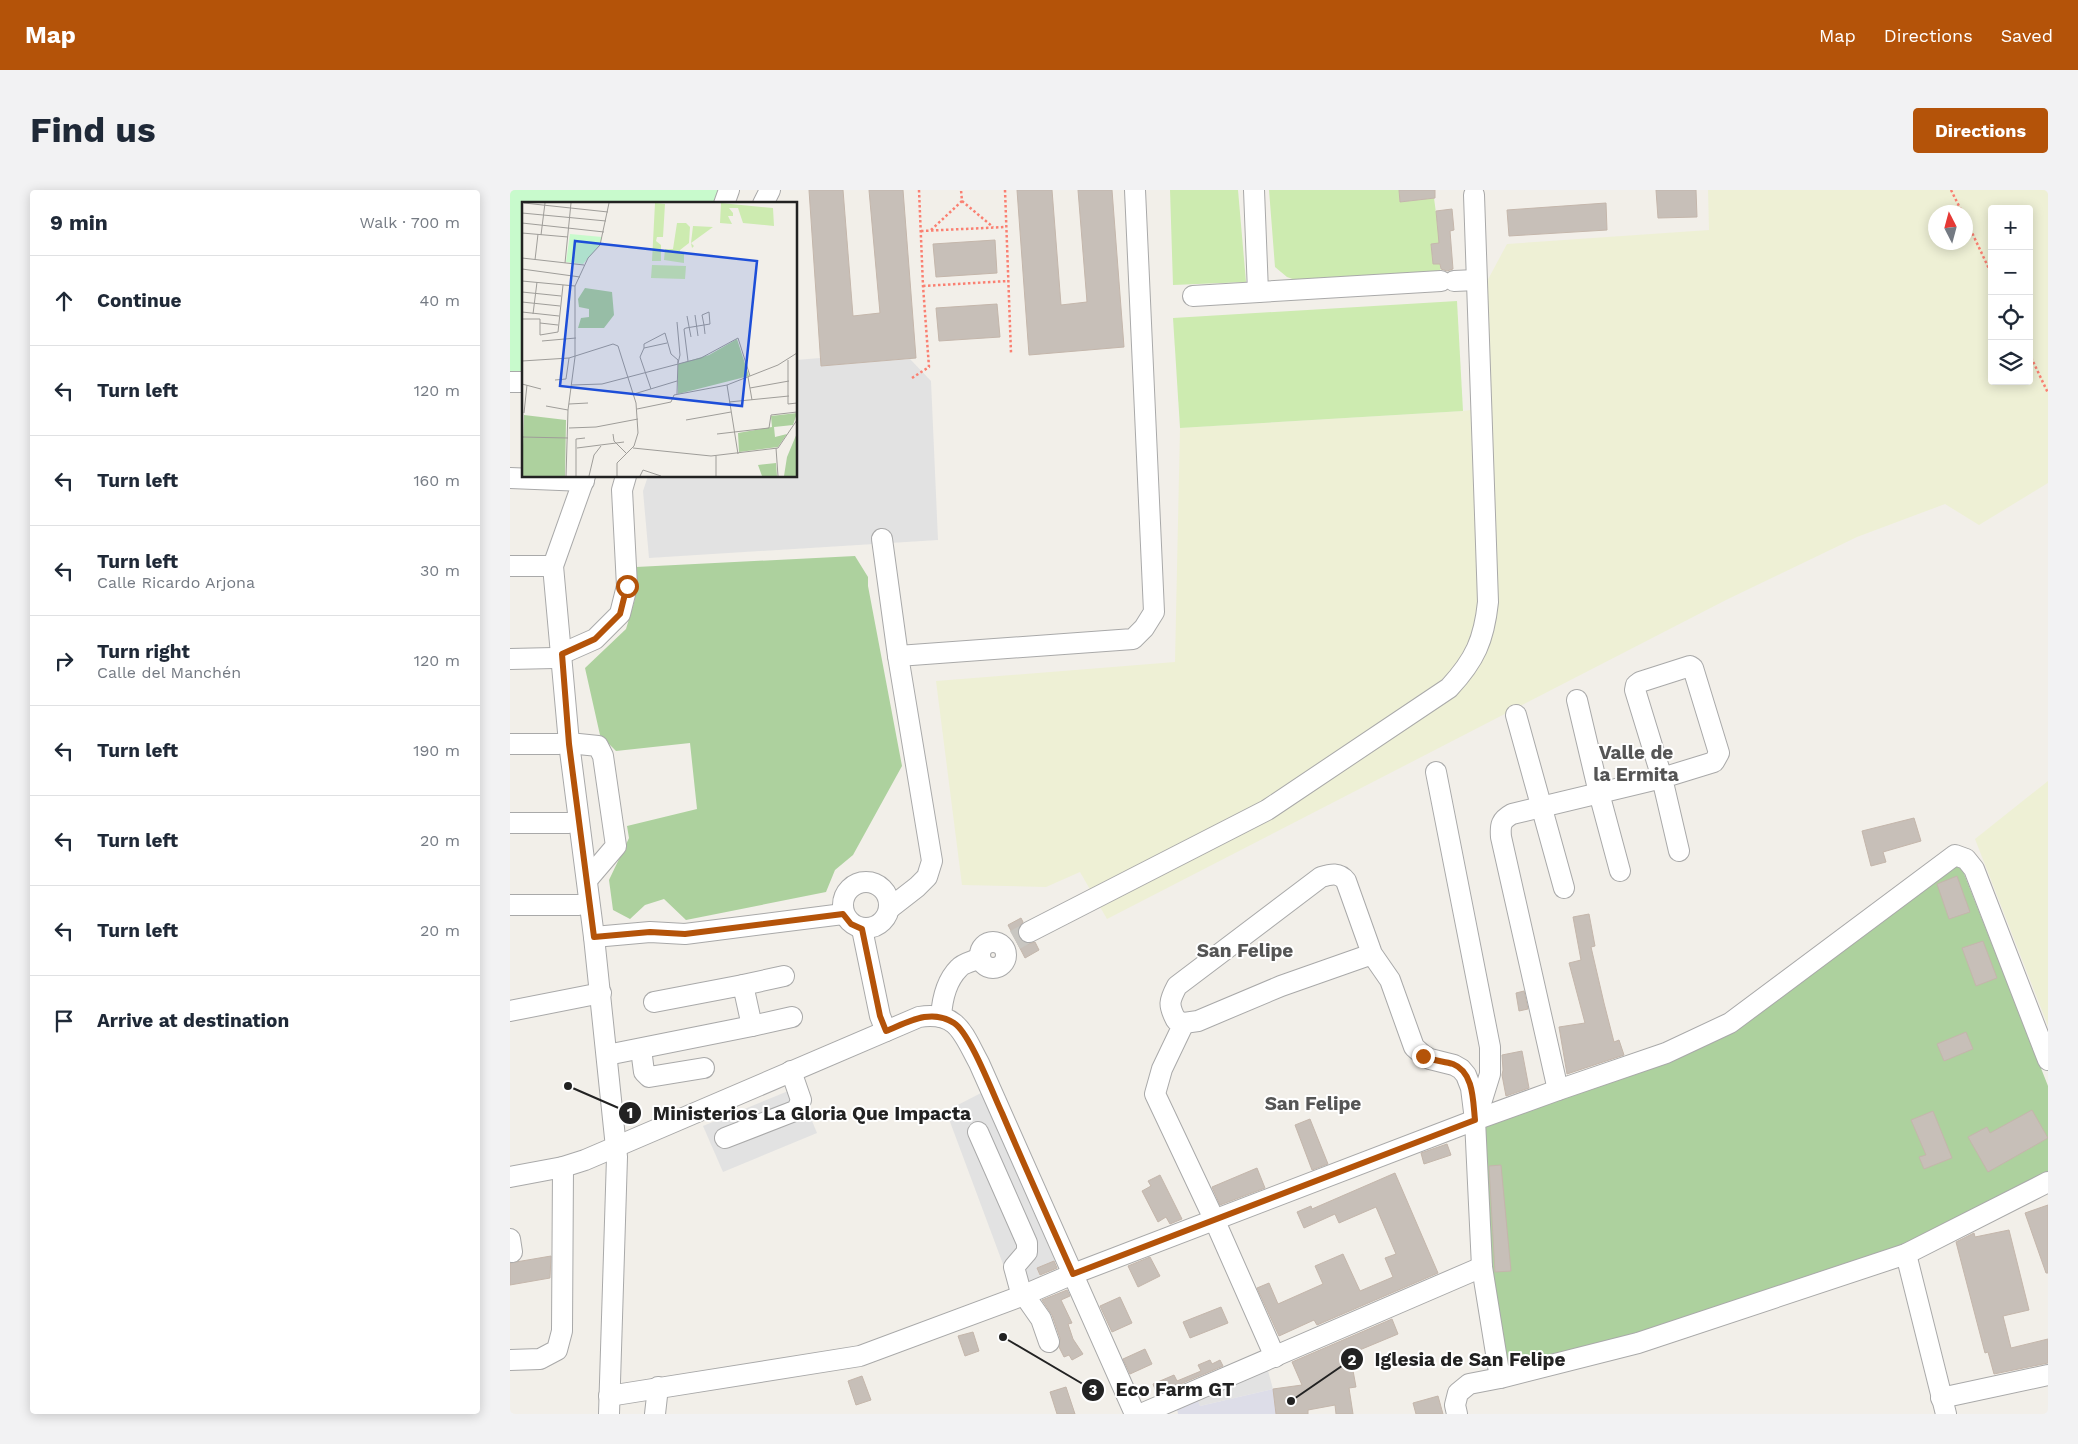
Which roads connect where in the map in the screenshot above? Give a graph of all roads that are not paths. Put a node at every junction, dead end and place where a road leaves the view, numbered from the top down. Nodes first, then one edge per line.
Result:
1 (770, 190) edge
2 (1135, 190) edge
3 (1254, 190) edge
4 (1472, 192) edge
5 (764, 202) edge
6 (1476, 280) junction
7 (1258, 292) junction
8 (1194, 296) dead end
9 (510, 478) edge
10 (585, 478) edge
11 (625, 478) edge
12 (882, 539) dead end
13 (510, 566) edge
14 (553, 566) junction
15 (558, 656) junction
16 (898, 656) junction
17 (510, 659) edge
18 (1577, 700) dead end
19 (1516, 715) dead end
20 (510, 744) edge
21 (564, 744) junction
22 (1436, 772) dead end
23 (1662, 778) junction
24 (1599, 793) junction
25 (1541, 806) junction
26 (510, 823) edge
27 (569, 823) dead end
28 (1679, 851) dead end
29 (1620, 871) dead end
30 (588, 880) junction
31 (1564, 888) dead end
32 (510, 905) edge
33 (578, 905) dead end
34 (890, 908) junction
35 (843, 914) junction
36 (862, 929) junction
37 (594, 937) junction
38 (1372, 954) junction
39 (784, 976) dead end
40 (743, 985) junction
41 (601, 993) junction
42 (654, 1002) dead end
43 (510, 1011) edge
44 (792, 1017) dead end
45 (941, 1017) junction
46 (1184, 1023) junction
47 (752, 1026) junction
48 (886, 1031) junction
49 (641, 1049) junction
50 (607, 1055) junction
51 (2048, 1060) edge
52 (704, 1068) dead end
53 (791, 1071) junction
54 (1558, 1090) junction
55 (1475, 1120) junction
56 (978, 1132) dead end
57 (725, 1138) dead end
58 (616, 1145) junction
59 (563, 1167) junction
60 (510, 1177) edge
61 (2048, 1182) edge
62 (1214, 1220) junction
63 (1906, 1254) junction
64 (1482, 1267) junction
65 (1073, 1274) junction
66 (1024, 1295) junction
67 (1049, 1342) dead end
68 (1275, 1357) junction
69 (510, 1360) edge
70 (2048, 1374) edge
71 (1500, 1378) junction
72 (658, 1387) junction
73 (609, 1405) edge
74 (1944, 1406) edge
75 (1458, 1411) edge
76 (655, 1414) edge
77 (1134, 1414) edge
78 (1141, 1414) edge

1 - 5 street
2 - 16 street
3 - 7 street
4 - 6 street
6 - 7 street
6 - 45 street
7 - 8 street
9 - 10 street
10 - 14 street
11 - 15 street
12 - 16 street
13 - 14 street
14 - 15 street
15 - 17 street
15 - 21 street
16 - 34 street
18 - 24 street
19 - 25 street
20 - 21 street
21 - 30 street
21 - 30 street
22 - 55 street
23 - 23 street
23 - 24 street
23 - 28 street
24 - 25 street
24 - 29 street
25 - 31 street
25 - 54 street
26 - 27 street
30 - 37 street
32 - 33 street
34 - 35 street
34 - 36 street
35 - 36 street
35 - 37 street
36 - 48 street
37 - 41 street
38 - 46 street
38 - 46 street
38 - 55 street
39 - 40 street
40 - 42 street
40 - 47 street
41 - 43 street
41 - 50 street
44 - 47 street
45 - 48 street
45 - 65 street
46 - 62 street
47 - 49 street
48 - 53 street
49 - 50 street
49 - 52 street
50 - 58 street
51 - 54 street
53 - 57 street
53 - 58 street
54 - 55 street
55 - 62 street
55 - 64 street
56 - 66 street
58 - 59 street
58 - 73 street
59 - 60 street
59 - 69 street
61 - 63 street
62 - 65 street
62 - 68 street
63 - 71 street
63 - 74 street
64 - 68 street
64 - 71 street
65 - 66 street
65 - 77 street
66 - 67 street
66 - 72 street
68 - 78 street
70 - 74 street
71 - 75 street
72 - 73 street
72 - 76 street

